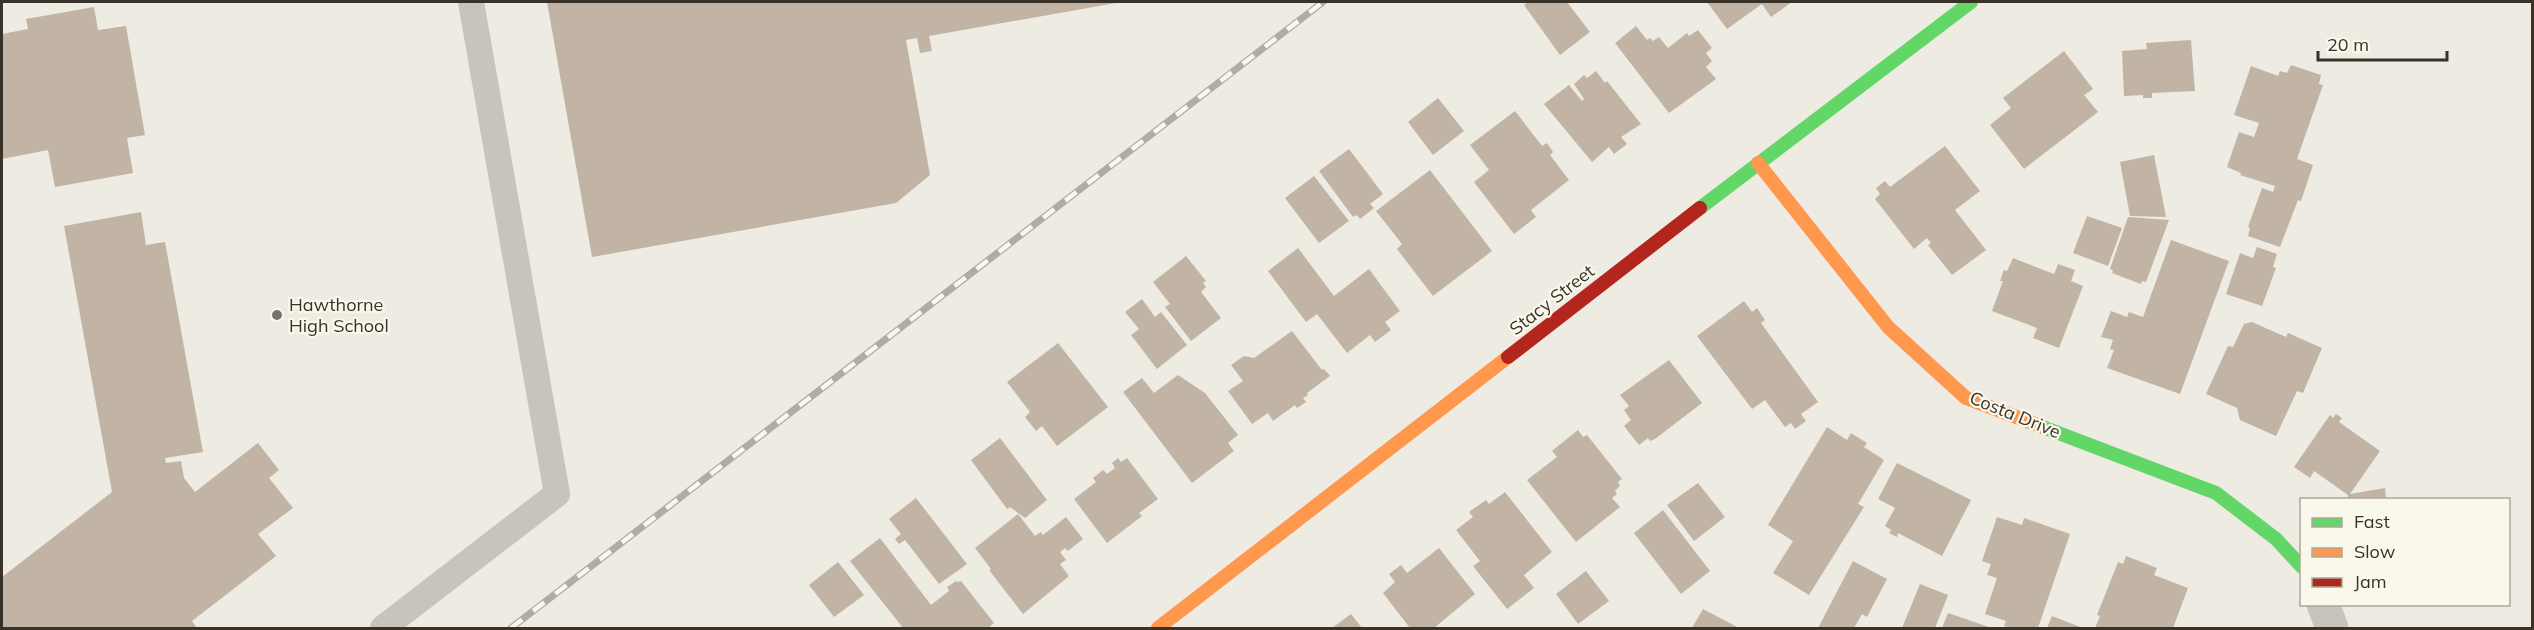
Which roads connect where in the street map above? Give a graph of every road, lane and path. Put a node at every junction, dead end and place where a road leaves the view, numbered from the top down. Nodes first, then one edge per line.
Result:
1 (471, 2) edge
2 (1971, 2) edge
3 (1758, 163) junction
4 (2300, 566) edge
5 (2325, 606) edge
6 (383, 628) edge
7 (1158, 628) edge
8 (2332, 628) edge

1 - 6 lane
2 - 3 street, Stacy Street
3 - 4 street, Costa Drive
3 - 7 street, Stacy Street
5 - 8 street

